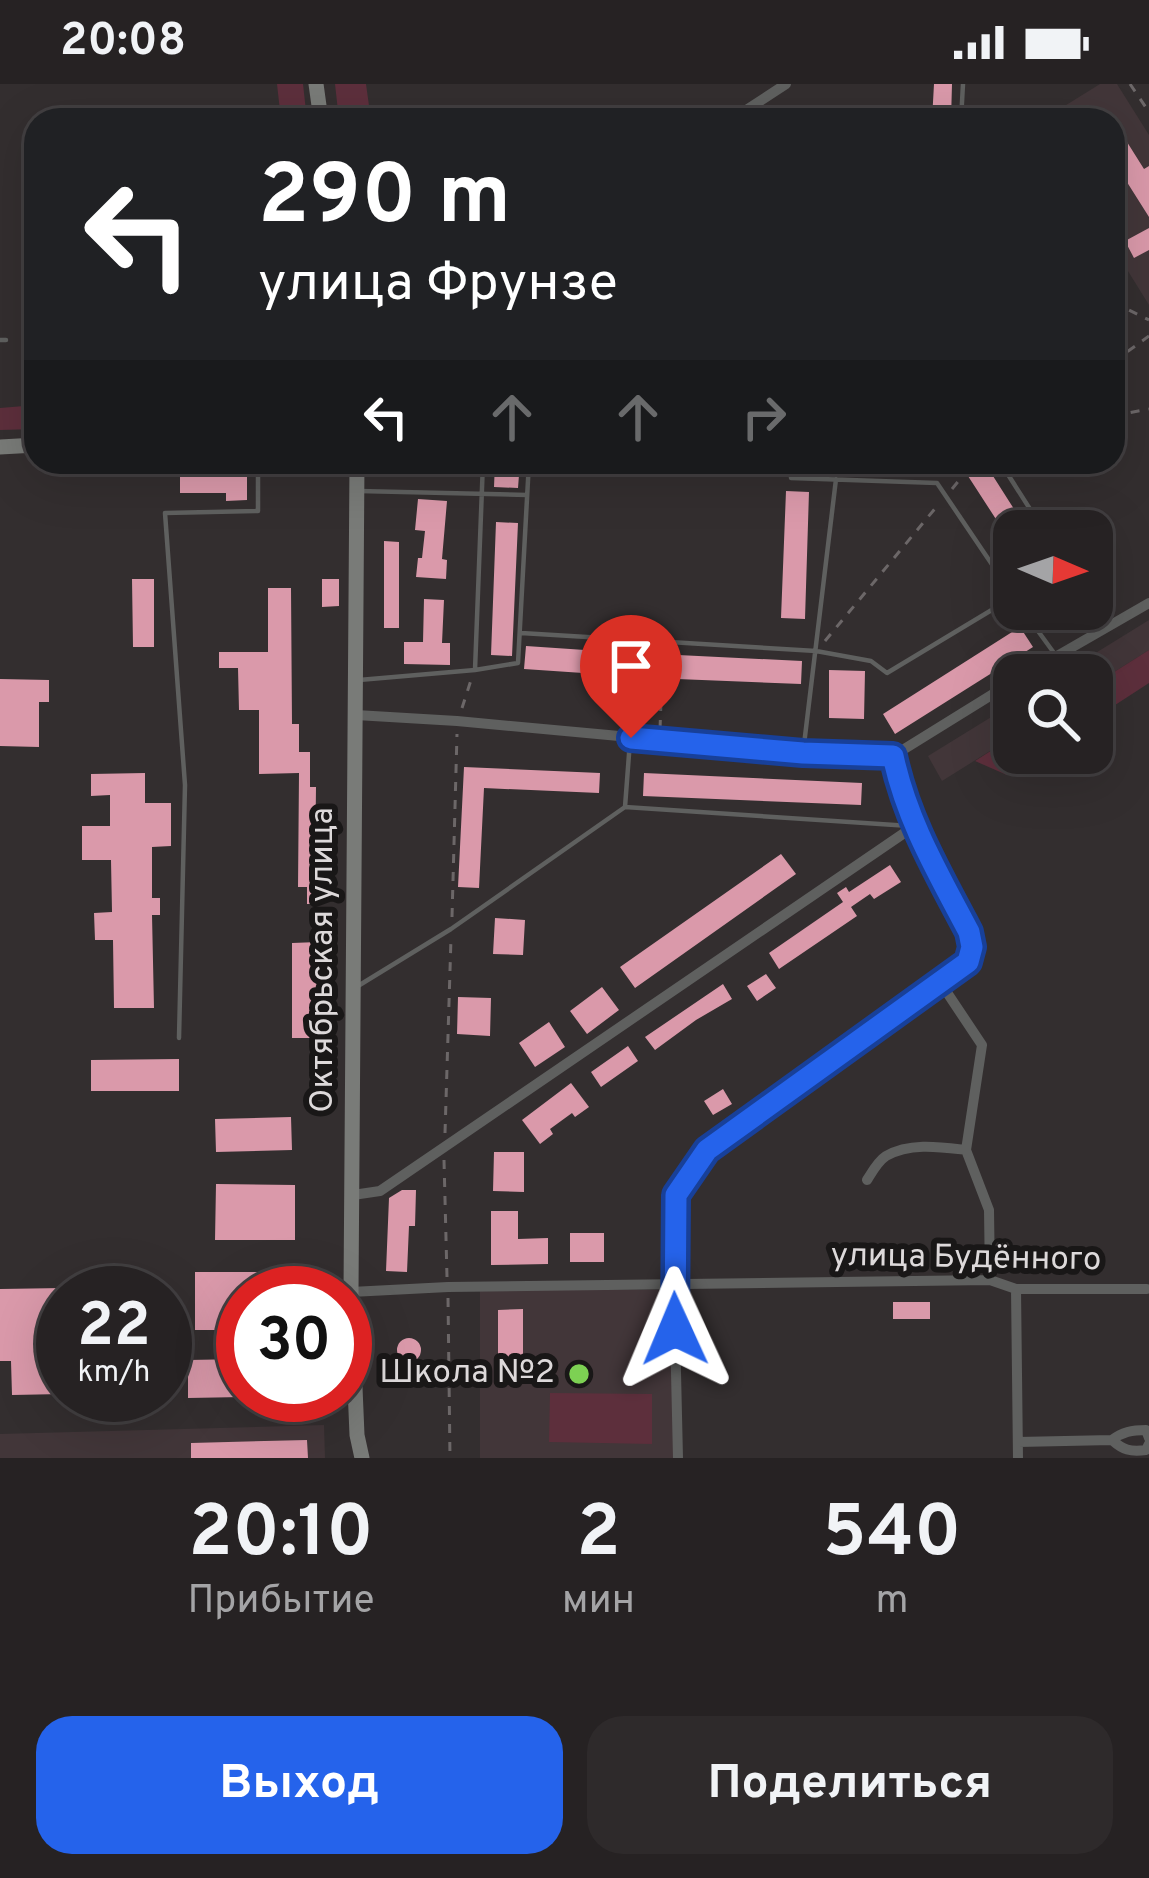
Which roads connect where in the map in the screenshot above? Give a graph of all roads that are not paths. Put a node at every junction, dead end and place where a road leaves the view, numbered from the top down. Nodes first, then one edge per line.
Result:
1 (786, 84) edge
2 (749, 108) edge
3 (258, 474) edge
4 (357, 474) edge
5 (483, 474) edge
6 (528, 474) edge
7 (791, 474) edge
8 (1007, 474) edge
9 (836, 479) junction
10 (358, 490) junction
11 (482, 494) junction
12 (527, 495) junction
13 (1030, 510) edge
14 (993, 566) edge
15 (1149, 603) edge
16 (993, 609) edge
17 (1113, 625) edge
18 (1104, 630) edge
19 (521, 633) junction
20 (816, 651) junction
21 (1059, 654) edge
22 (475, 670) junction
23 (356, 681) junction
24 (993, 694) edge
25 (356, 716) junction
26 (631, 738) junction
27 (803, 753) junction
28 (893, 756) junction
29 (625, 807) junction
30 (914, 826) junction
31 (940, 982) junction
32 (353, 988) junction
33 (179, 1038) dead end
34 (967, 1150) junction
35 (867, 1180) dead end
36 (353, 1195) junction
37 (352, 1266) edge
38 (989, 1280) junction
39 (674, 1286) junction
40 (1147, 1288) edge
41 (1016, 1289) junction
42 (372, 1291) edge
43 (356, 1422) edge
44 (1112, 1440) junction
45 (1149, 1441) edge
46 (1018, 1442) junction
47 (362, 1458) edge
48 (679, 1458) edge
49 (1018, 1458) edge

1 - 2 street
3 - 33 lane
4 - 10 main road, Октябрьская улица
5 - 11 lane
6 - 12 lane
7 - 9 lane
8 - 13 lane
9 - 14 lane
9 - 20 lane
10 - 11 lane
10 - 23 main road, Октябрьская улица
11 - 12 lane
11 - 22 lane
12 - 19 lane
15 - 17 street
16 - 20 lane
18 - 21 street
19 - 20 lane
19 - 22 lane
20 - 27 lane
22 - 23 lane
23 - 25 main road, Октябрьская улица
24 - 28 street
25 - 26 street
25 - 32 main road, Октябрьская улица
26 - 27 street
26 - 29 lane
27 - 28 street
28 - 30 street
29 - 30 lane
29 - 32 lane
30 - 31 street
30 - 36 street
31 - 34 street
31 - 39 street
32 - 36 main road, Октябрьская улица
34 - 35 street
34 - 38 street
36 - 37 main road, Октябрьская улица
38 - 39 street, улица Будённого
38 - 41 street, улица Будённого
39 - 42 street, улица Будённого
39 - 48 street
40 - 41 street, улица Будённого
41 - 46 street
43 - 47 main road, Октябрьская улица
44 - 45 street
44 - 45 street
44 - 46 street
46 - 49 street

